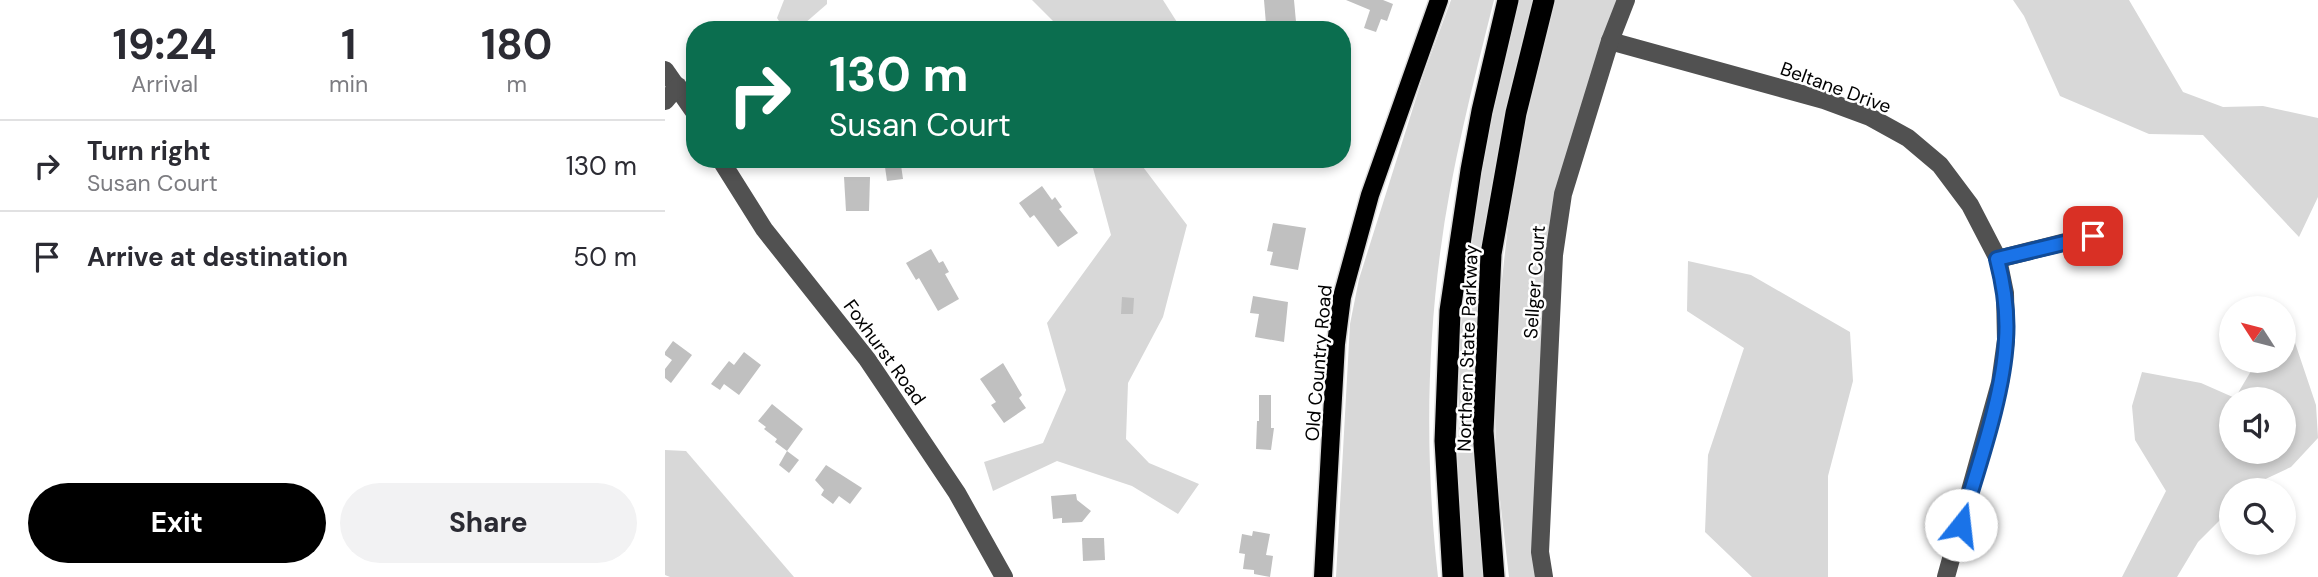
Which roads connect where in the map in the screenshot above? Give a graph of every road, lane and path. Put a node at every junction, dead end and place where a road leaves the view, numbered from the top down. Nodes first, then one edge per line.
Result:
1 (1439, 0) edge
2 (1508, 0) edge
3 (1544, 0) edge
4 (1626, 0) edge
5 (1611, 41) junction
6 (665, 70) edge
7 (678, 86) junction
8 (686, 99) edge
9 (665, 101) edge
10 (726, 168) edge
11 (2093, 236) dead end
12 (1997, 259) junction
13 (1004, 577) edge
14 (1323, 577) edge
15 (1453, 577) edge
16 (1494, 577) edge
17 (1544, 577) edge
18 (1946, 577) edge

1 - 14 main road, Old Country Road
2 - 15 highway, Northern State Parkway
3 - 16 highway, Northern State Parkway
4 - 5 street, Sellger Court
5 - 12 street, Beltane Drive
5 - 17 street, Sellger Court
6 - 7 street
7 - 8 street
7 - 9 street
10 - 13 street, Foxhurst Road
11 - 12 street
12 - 18 street, Beltane Drive

